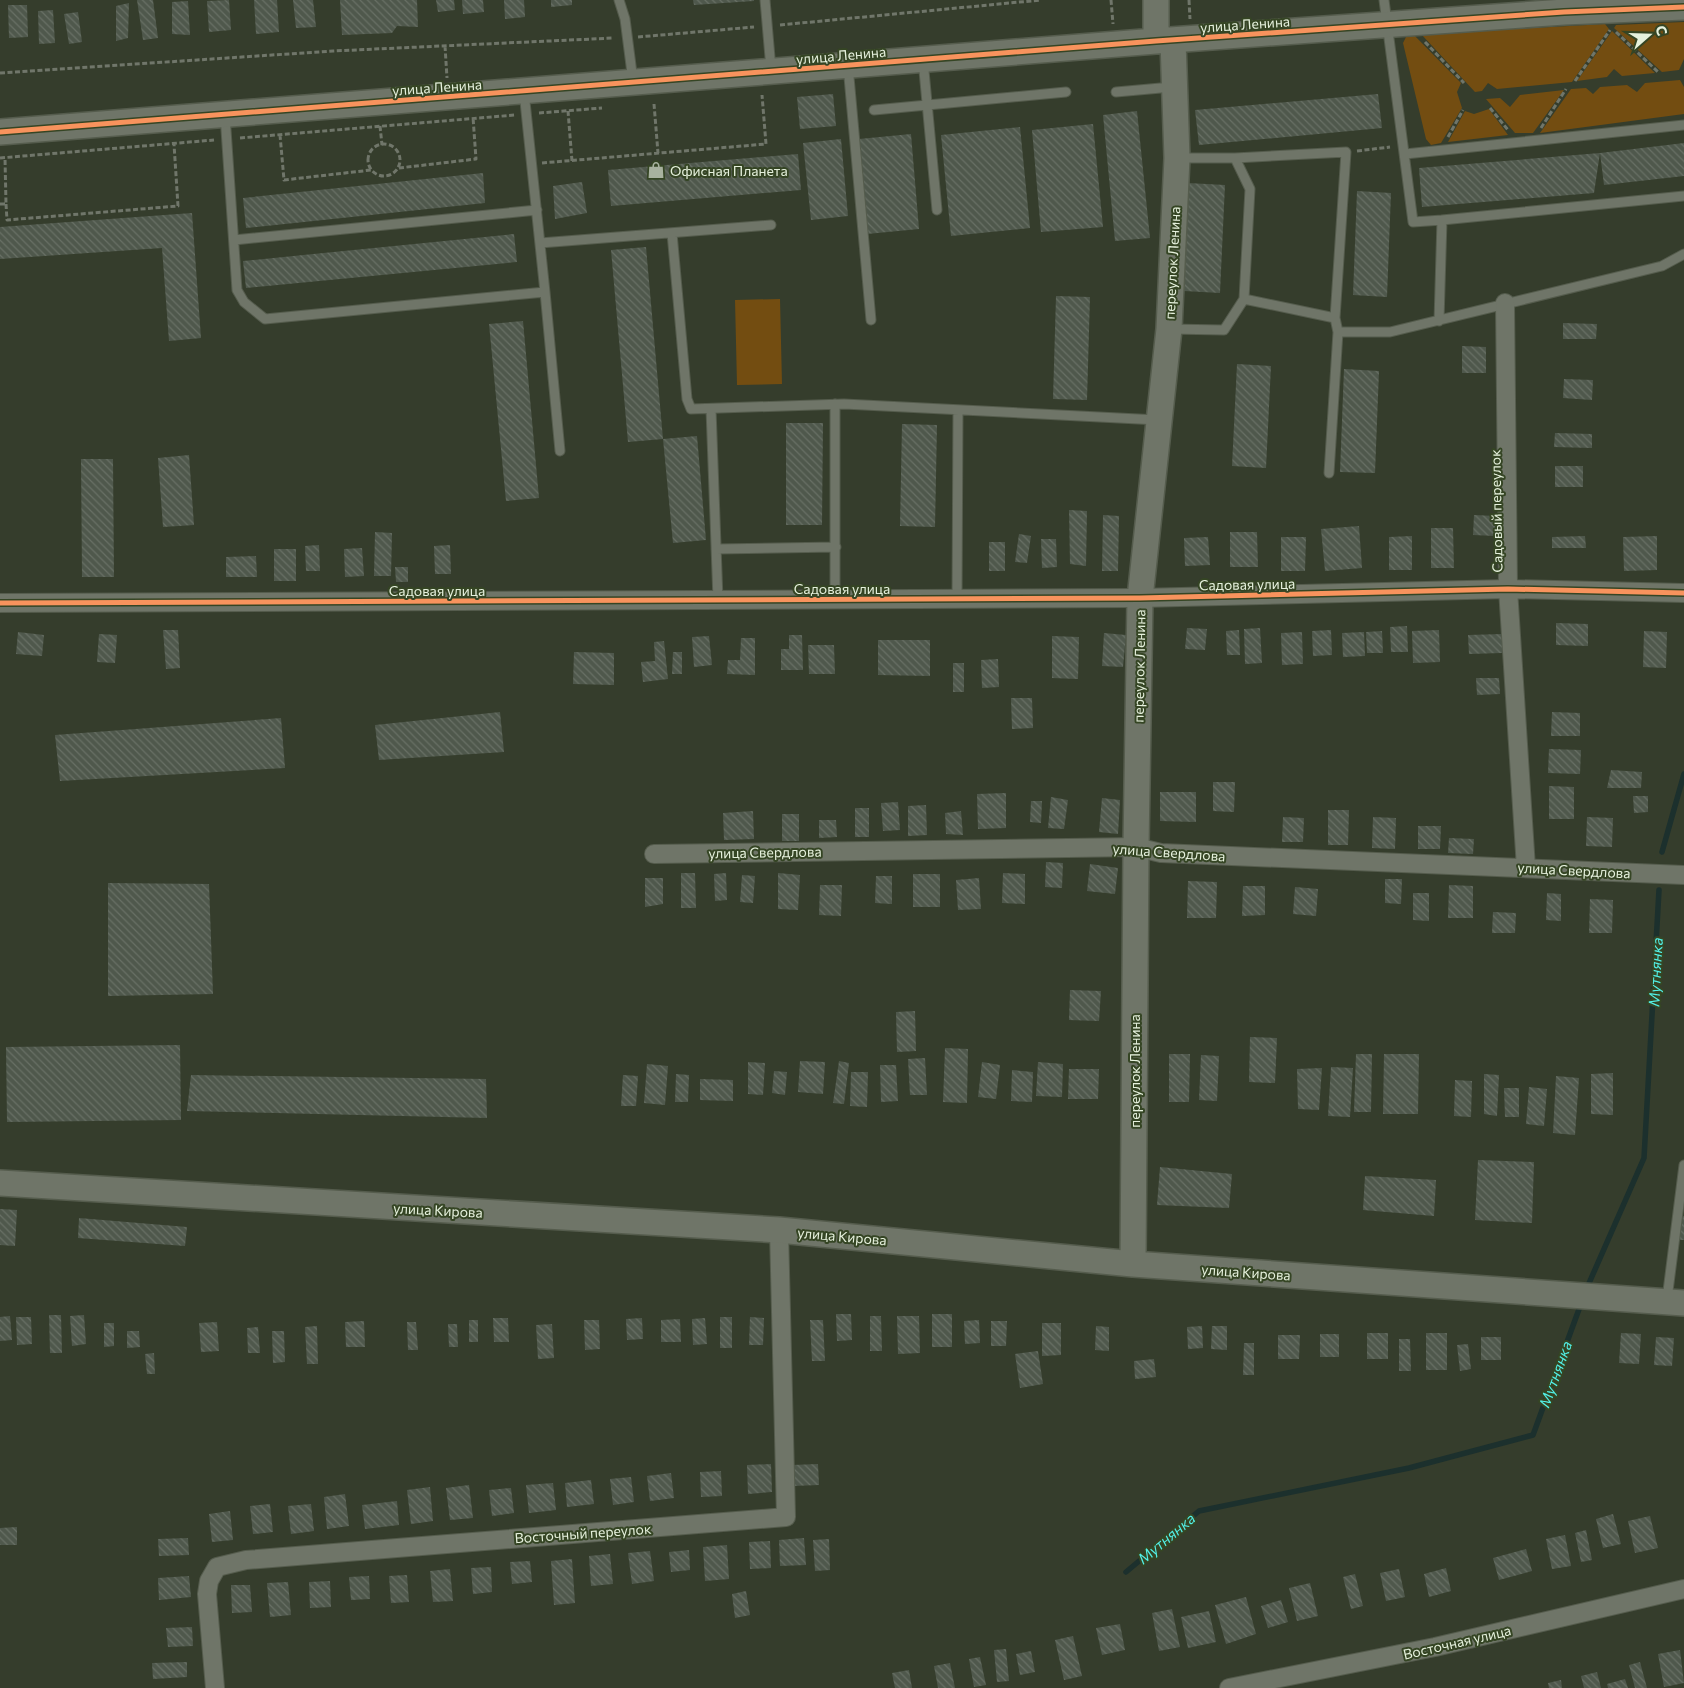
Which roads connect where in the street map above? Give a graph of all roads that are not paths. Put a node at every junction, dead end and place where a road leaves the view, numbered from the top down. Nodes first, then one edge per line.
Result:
1 (619, 0) edge
2 (765, 0) edge
3 (1156, 0) edge
4 (1384, 0) edge
5 (1674, 5) edge
6 (1398, 24) junction
7 (1164, 41) junction
8 (923, 60) junction
9 (848, 66) junction
10 (768, 87) junction
11 (1175, 87) junction
12 (1066, 92) dead end
13 (1116, 92) dead end
14 (639, 94) junction
15 (525, 103) junction
16 (927, 105) junction
17 (874, 110) dead end
18 (1684, 125) edge
19 (226, 127) junction
20 (0, 132) edge
21 (1404, 150) junction
22 (1177, 158) junction
23 (1235, 158) junction
24 (1684, 196) edge
25 (537, 210) junction
26 (937, 210) dead end
27 (1442, 220) junction
28 (771, 225) dead end
29 (672, 233) junction
30 (234, 240) junction
31 (540, 243) junction
32 (1684, 254) edge
33 (545, 292) junction
34 (1244, 299) junction
35 (1505, 304) junction
36 (1334, 318) junction
37 (871, 320) dead end
38 (1439, 321) junction
39 (1169, 329) junction
40 (1338, 332) junction
41 (835, 404) junction
42 (712, 410) junction
43 (958, 410) junction
44 (1159, 420) junction
45 (560, 452) dead end
46 (1329, 473) dead end
47 (836, 547) junction
48 (716, 549) junction
49 (1508, 590) junction
50 (1684, 594) edge
51 (1140, 598) junction
52 (957, 599) junction
53 (718, 600) junction
54 (836, 600) junction
55 (0, 603) edge
56 (1136, 847) junction
57 (654, 854) dead end
58 (1526, 868) junction
59 (1684, 875) edge
60 (1684, 1165) edge
61 (0, 1183) edge
62 (779, 1230) junction
63 (1133, 1264) junction
64 (1675, 1302) edge
65 (1684, 1589) edge
66 (215, 1688) edge
67 (1229, 1688) edge

1 - 14 lane
2 - 10 lane
3 - 7 street, переулок Ленина
4 - 6 lane
5 - 6 street, улица Ленина
6 - 7 street, улица Ленина
6 - 21 lane
7 - 8 street, улица Ленина
7 - 11 street, переулок Ленина
8 - 9 street, улица Ленина
8 - 16 lane
9 - 10 street, улица Ленина
9 - 37 lane
10 - 14 street, улица Ленина
11 - 13 lane
11 - 22 street, переулок Ленина
12 - 16 lane
14 - 15 street, улица Ленина
15 - 19 street, улица Ленина
15 - 25 lane
16 - 17 lane
16 - 26 lane
18 - 21 lane
19 - 20 street, улица Ленина
19 - 30 lane
21 - 27 lane
22 - 23 lane
22 - 39 street, переулок Ленина
23 - 34 lane
23 - 36 lane
24 - 27 lane
25 - 30 lane
25 - 31 lane
27 - 38 lane
28 - 29 lane
29 - 31 lane
29 - 42 lane
30 - 33 lane
31 - 33 lane
32 - 35 lane
33 - 45 lane
34 - 36 lane
34 - 39 lane
35 - 38 lane
35 - 49 street, Садовый переулок
36 - 40 lane
38 - 40 lane
39 - 44 street, переулок Ленина
40 - 46 lane
41 - 42 lane
41 - 43 lane
41 - 47 lane
42 - 48 lane
43 - 44 lane
43 - 52 lane
44 - 51 street, переулок Ленина
47 - 48 lane
47 - 54 lane
48 - 53 lane
49 - 50 street, Садовая улица
49 - 51 street, Садовая улица
49 - 58 street, Садовый переулок
51 - 52 street, Садовая улица
51 - 56 street, переулок Ленина
52 - 54 street, Садовая улица
53 - 54 street, Садовая улица
53 - 55 street, Садовая улица
56 - 57 street, улица Свердлова
56 - 58 street, улица Свердлова
56 - 63 street, переулок Ленина
58 - 59 street, улица Свердлова
60 - 64 lane
61 - 62 street, улица Кирова
62 - 63 street, улица Кирова
62 - 66 street, Восточный переулок
63 - 64 street, улица Кирова
65 - 67 street, Восточная улица

